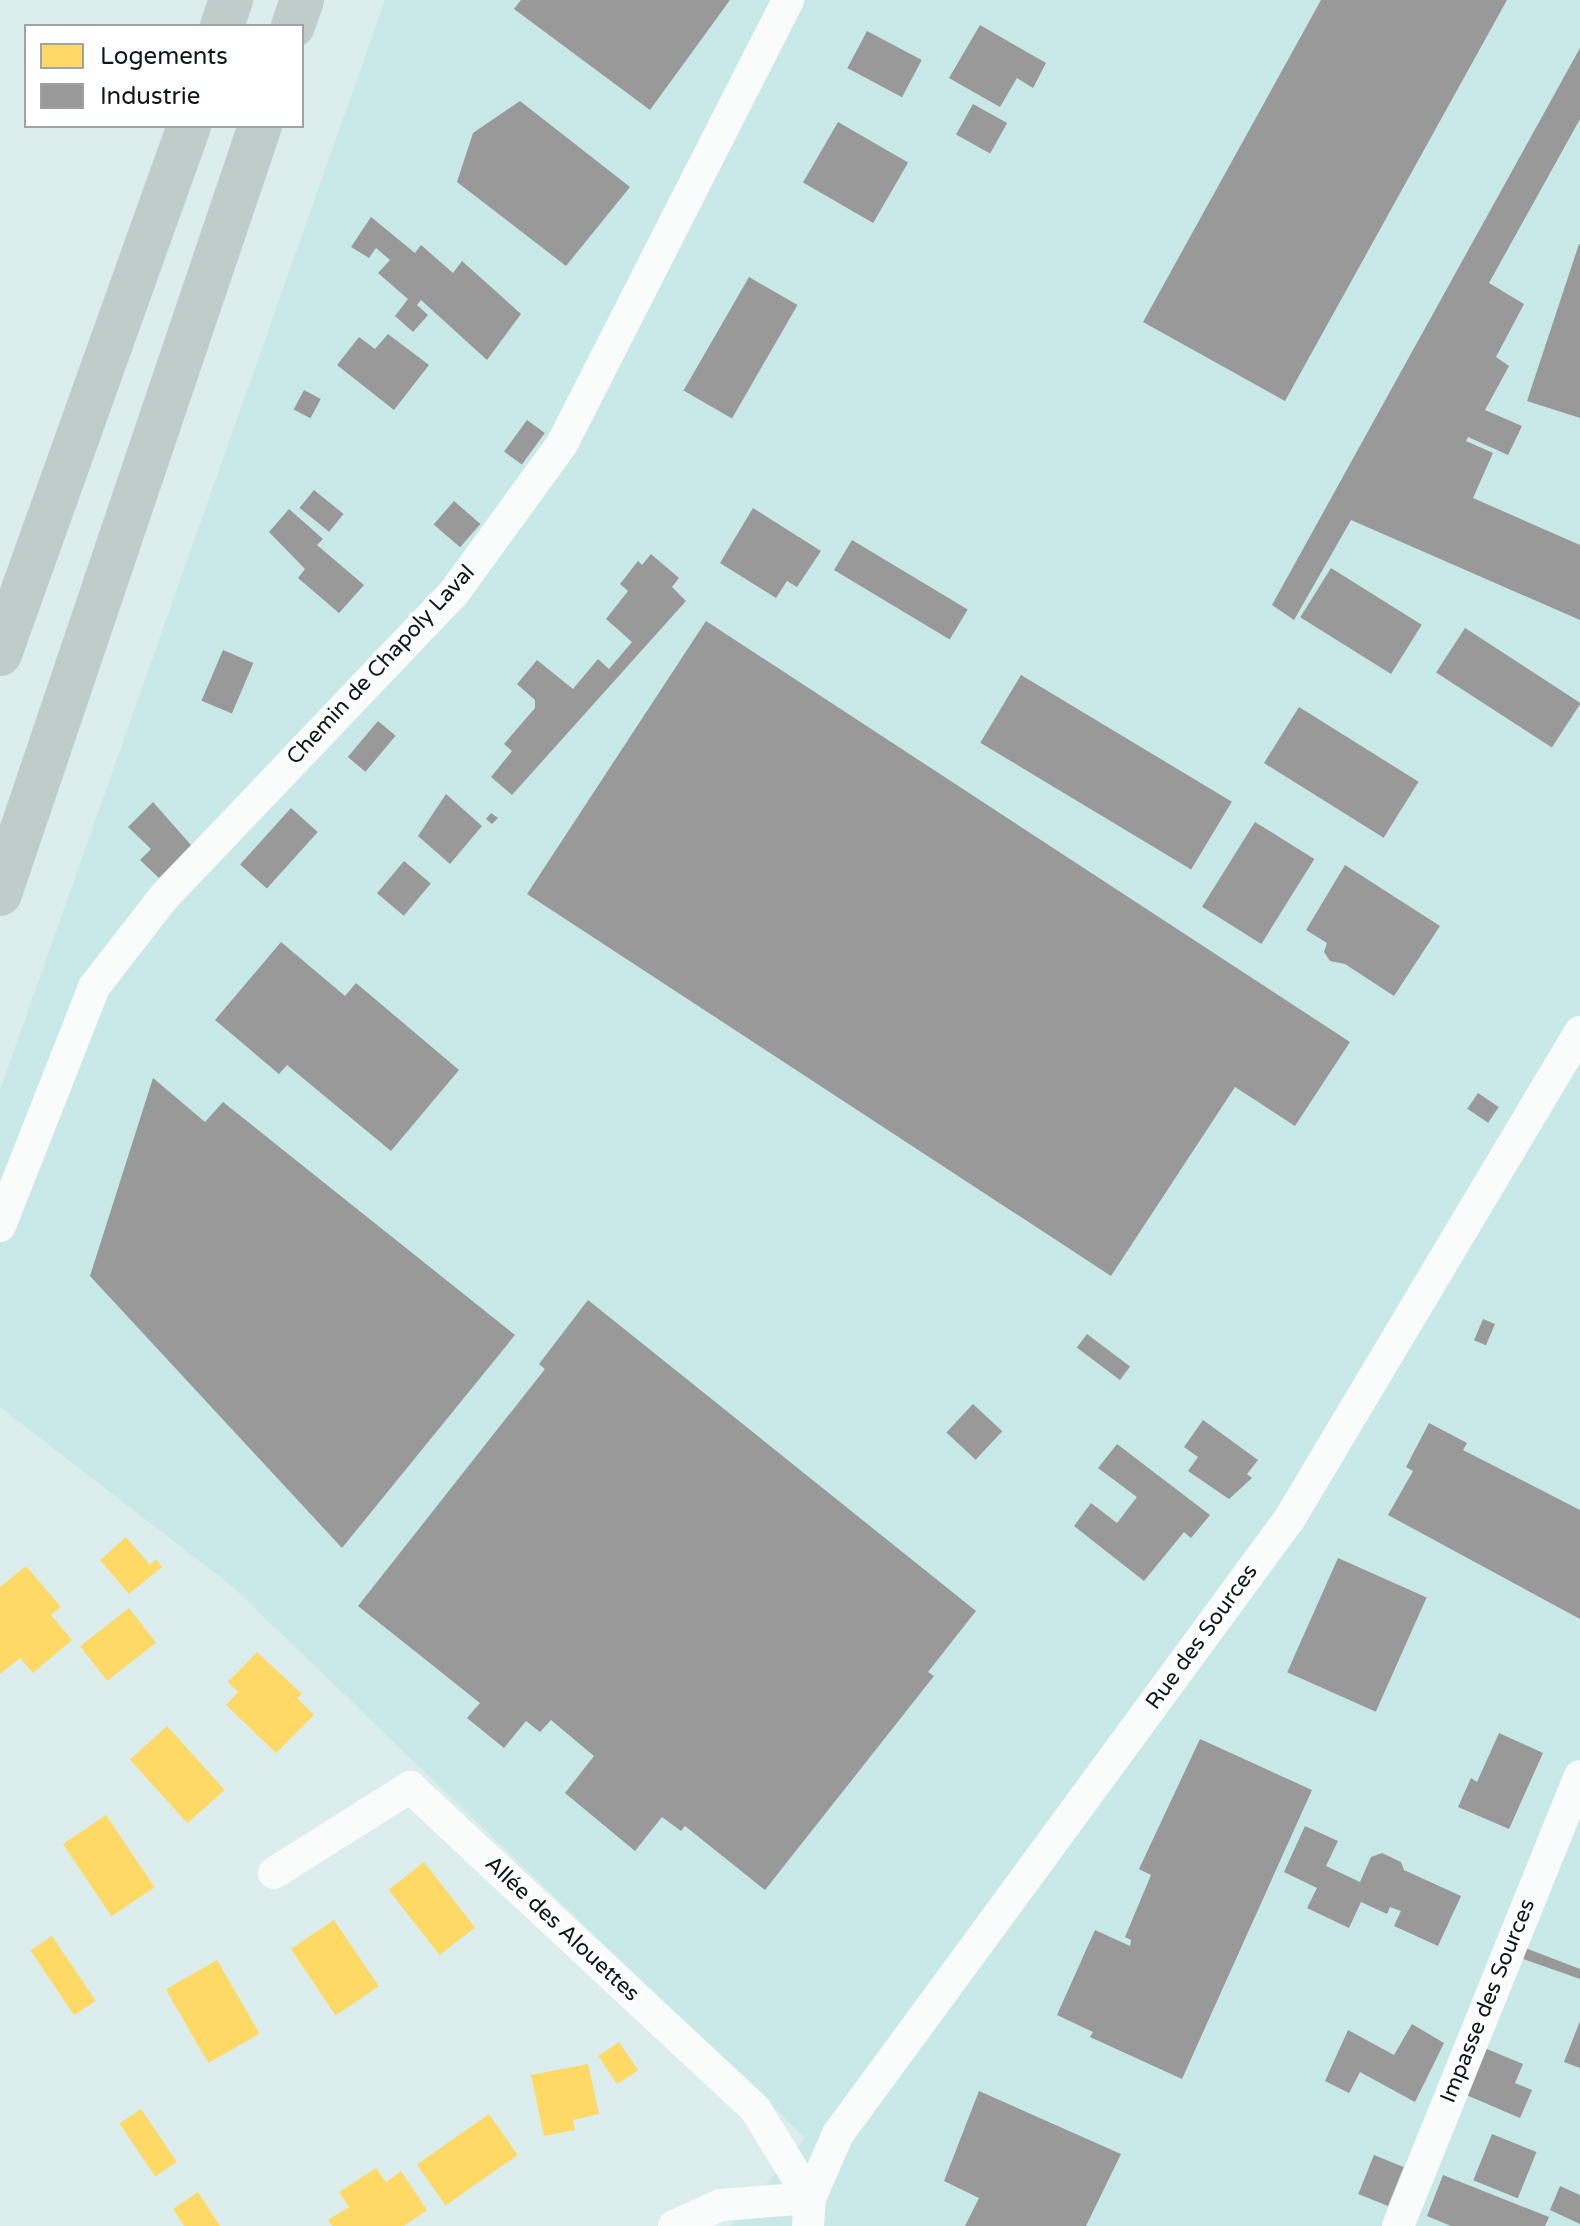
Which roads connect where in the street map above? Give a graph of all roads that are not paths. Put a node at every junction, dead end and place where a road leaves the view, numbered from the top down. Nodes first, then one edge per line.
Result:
1 (231, 0) edge
2 (302, 0) edge
3 (788, 0) edge
4 (223, 24) edge
5 (294, 24) edge
6 (188, 128) edge
7 (259, 128) edge
8 (0, 654) edge
9 (0, 894) edge
10 (1580, 1032) edge
11 (0, 1226) edge
12 (1580, 1776) edge
13 (274, 1873) dead end
14 (809, 2212) edge
15 (674, 2226) edge
16 (1398, 2226) edge

1 - 4 highway
2 - 5 highway
3 - 11 street, Chemin de Chapoly Laval
6 - 8 highway
7 - 9 highway
10 - 14 street, Rue des Sources
12 - 16 street, Impasse des Sources
13 - 14 street, Allée des Alouettes
14 - 15 street

